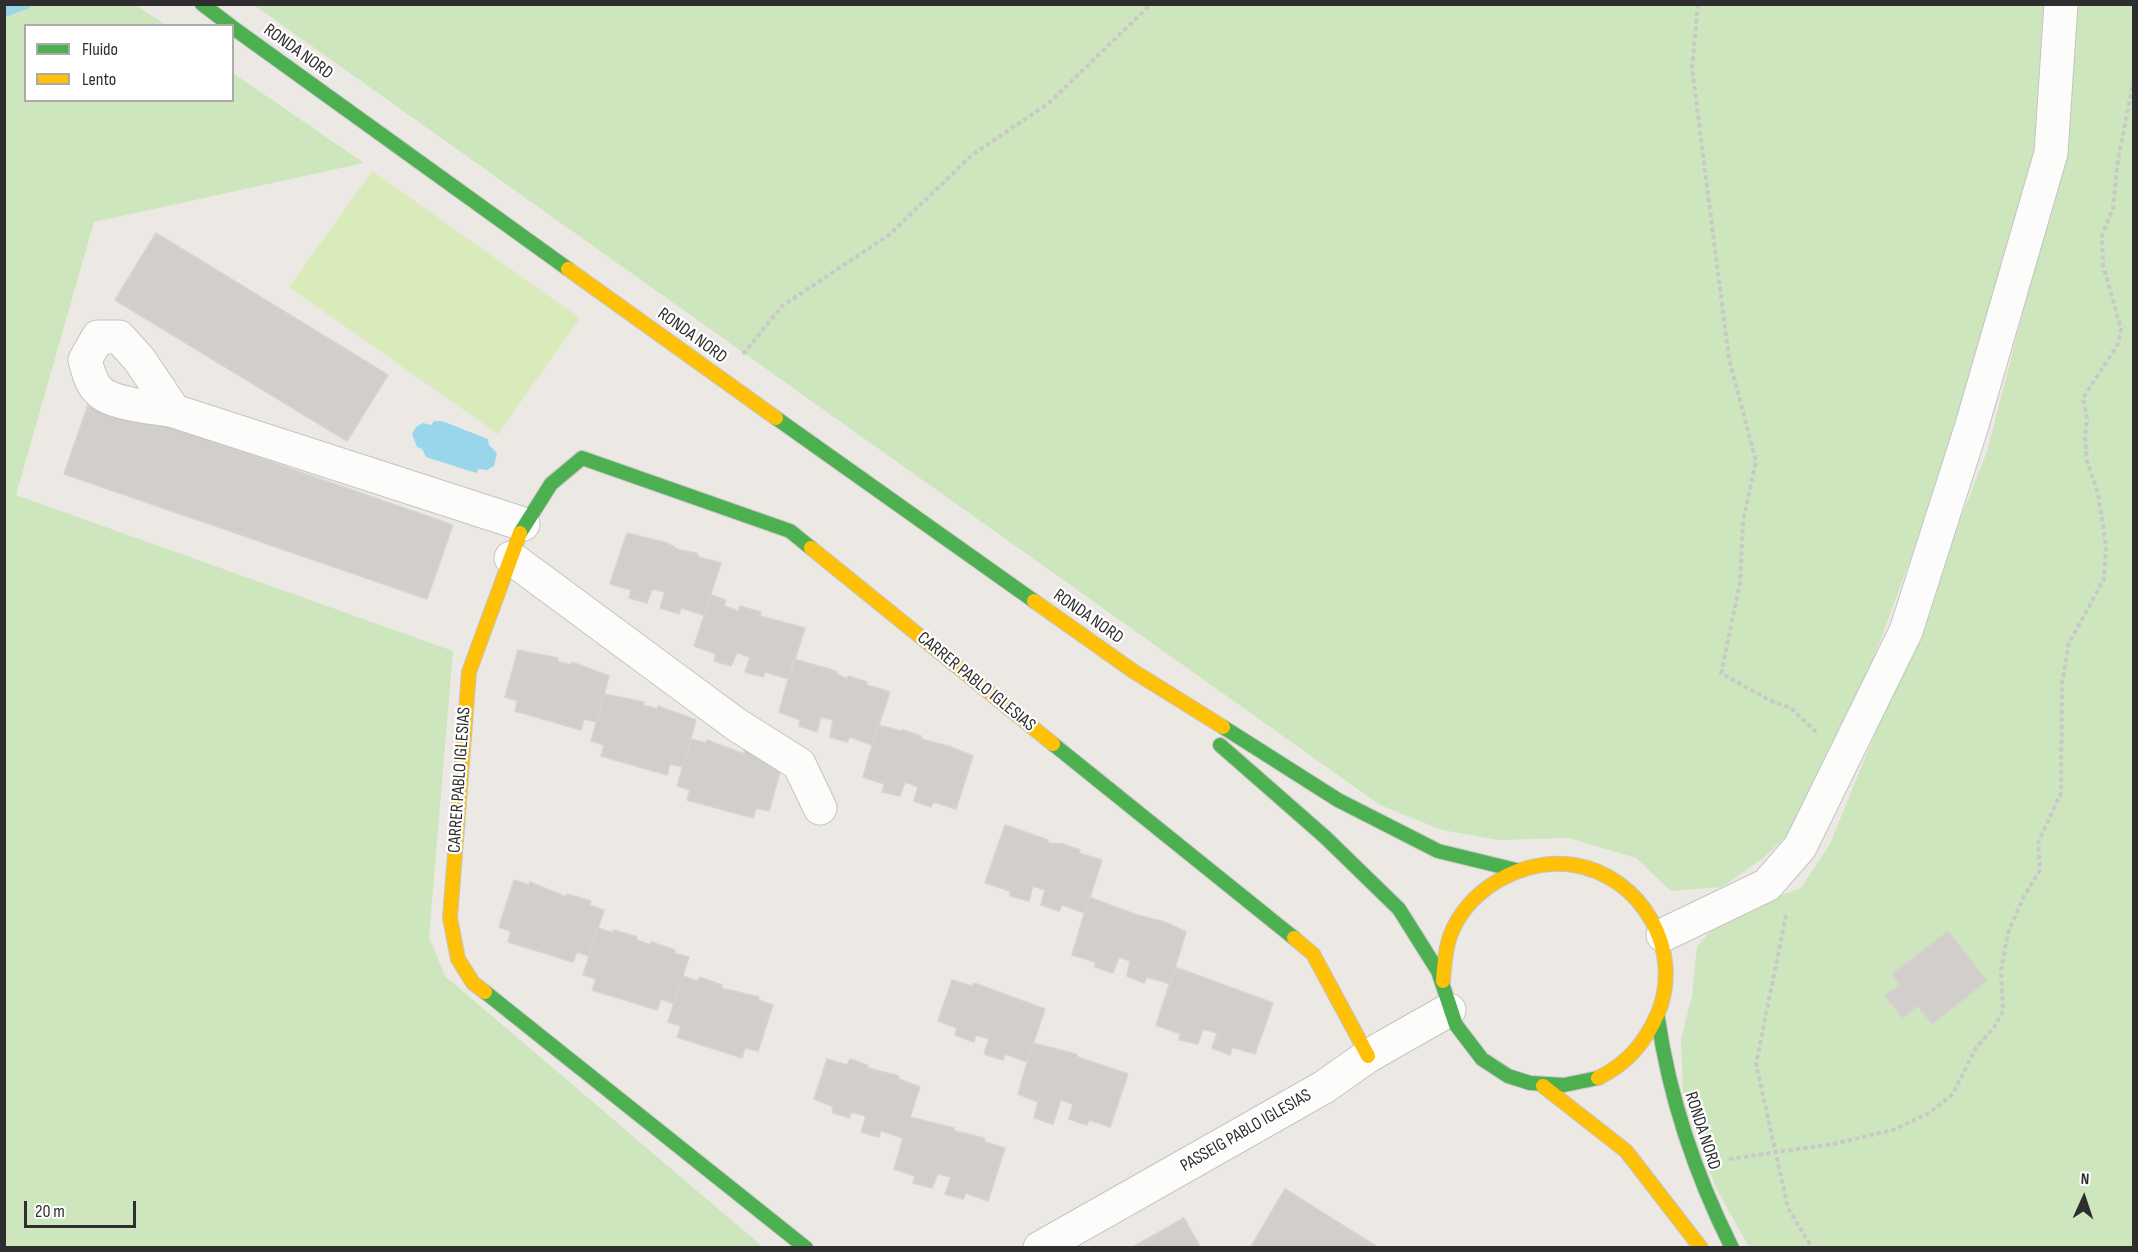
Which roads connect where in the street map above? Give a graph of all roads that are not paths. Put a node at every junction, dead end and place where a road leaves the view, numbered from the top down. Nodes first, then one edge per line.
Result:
1 (202, 4) edge
2 (2061, 4) edge
3 (229, 24) edge
4 (234, 27) edge
5 (174, 411) dead end
6 (523, 524) junction
7 (511, 558) junction
8 (1133, 671) junction
9 (820, 808) dead end
10 (1516, 870) junction
11 (1663, 935) junction
12 (1446, 995) junction
13 (1658, 1019) junction
14 (1368, 1056) junction
15 (1544, 1086) junction
16 (806, 1248) edge
17 (1040, 1248) edge
18 (1701, 1248) edge
19 (1732, 1248) edge

1 - 3 main road, RONDA NORD
2 - 11 street
4 - 8 main road, RONDA NORD
5 - 6 street
6 - 7 main road, CARRER PABLO IGLESIAS
6 - 14 main road, CARRER PABLO IGLESIAS
7 - 9 street
7 - 16 main road, CARRER PABLO IGLESIAS
8 - 10 main road, RONDA NORD
8 - 12 main road, RONDA NORD
10 - 11 main road
10 - 12 main road
11 - 13 main road
12 - 14 street, PASSEIG PABLO IGLESIAS
12 - 15 main road, RONDA NORD
13 - 15 main road
13 - 19 main road, RONDA NORD
14 - 17 street, PASSEIG PABLO IGLESIAS
15 - 18 main road

